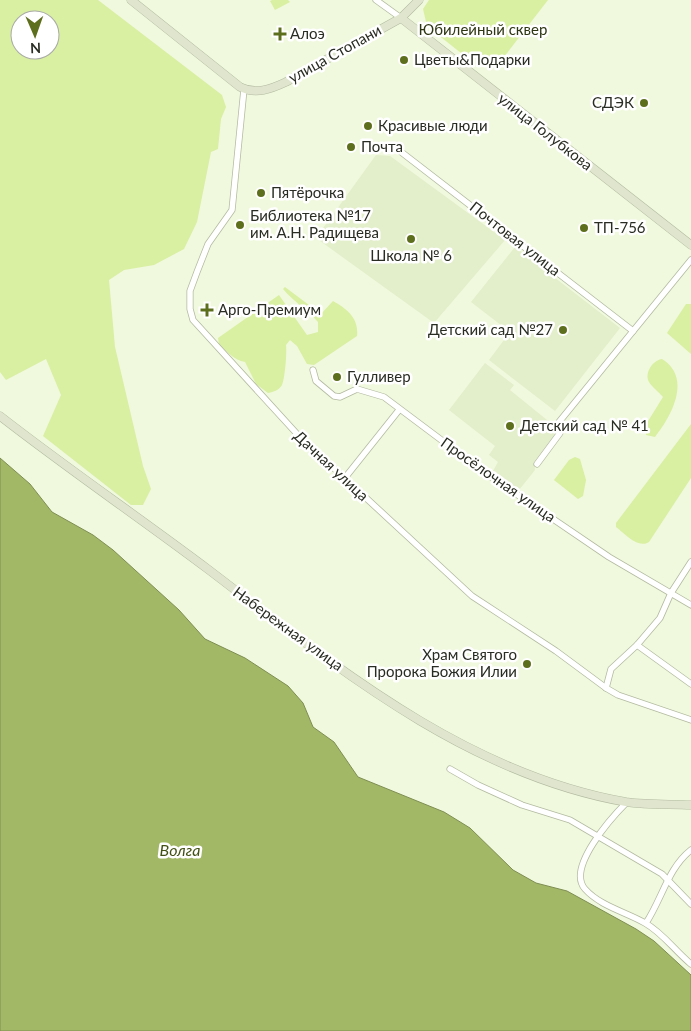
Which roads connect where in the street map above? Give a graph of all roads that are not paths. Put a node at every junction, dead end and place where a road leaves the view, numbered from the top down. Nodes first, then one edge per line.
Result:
1 (131, 0) edge
2 (376, 0) edge
3 (419, 0) edge
4 (401, 18) junction
5 (244, 89) junction
6 (396, 148) dead end
7 (691, 245) edge
8 (691, 260) edge
9 (633, 331) junction
10 (313, 370) dead end
11 (399, 410) junction
12 (0, 416) edge
13 (537, 464) dead end
14 (344, 479) junction
15 (691, 562) edge
16 (671, 593) junction
17 (691, 605) edge
18 (637, 645) junction
19 (691, 684) edge
20 (606, 688) junction
21 (691, 720) edge
22 (450, 769) dead end
23 (627, 802) junction
24 (691, 805) edge
25 (598, 836) junction
26 (691, 850) edge
27 (668, 881) junction
28 (691, 904) edge
29 (646, 923) junction
30 (691, 964) edge

1 - 5 street
2 - 4 street
3 - 4 street, улица Стопани
4 - 5 street, улица Стопани
4 - 7 street, улица Голубкова
5 - 14 street, Дачная улица
6 - 9 street, Почтовая улица
8 - 9 street
9 - 13 street
10 - 11 street, Просёлочная улица
11 - 14 street
11 - 16 street, Просёлочная улица
12 - 23 street, Набережная улица
14 - 20 street, Дачная улица
15 - 16 street
16 - 17 street, Просёлочная улица
16 - 18 street
18 - 19 street
18 - 20 street
20 - 21 street, Дачная улица
22 - 25 street
23 - 24 street, Набережная улица
23 - 25 street
25 - 27 street
25 - 29 street
26 - 27 street
27 - 28 street
27 - 29 street
29 - 30 street

